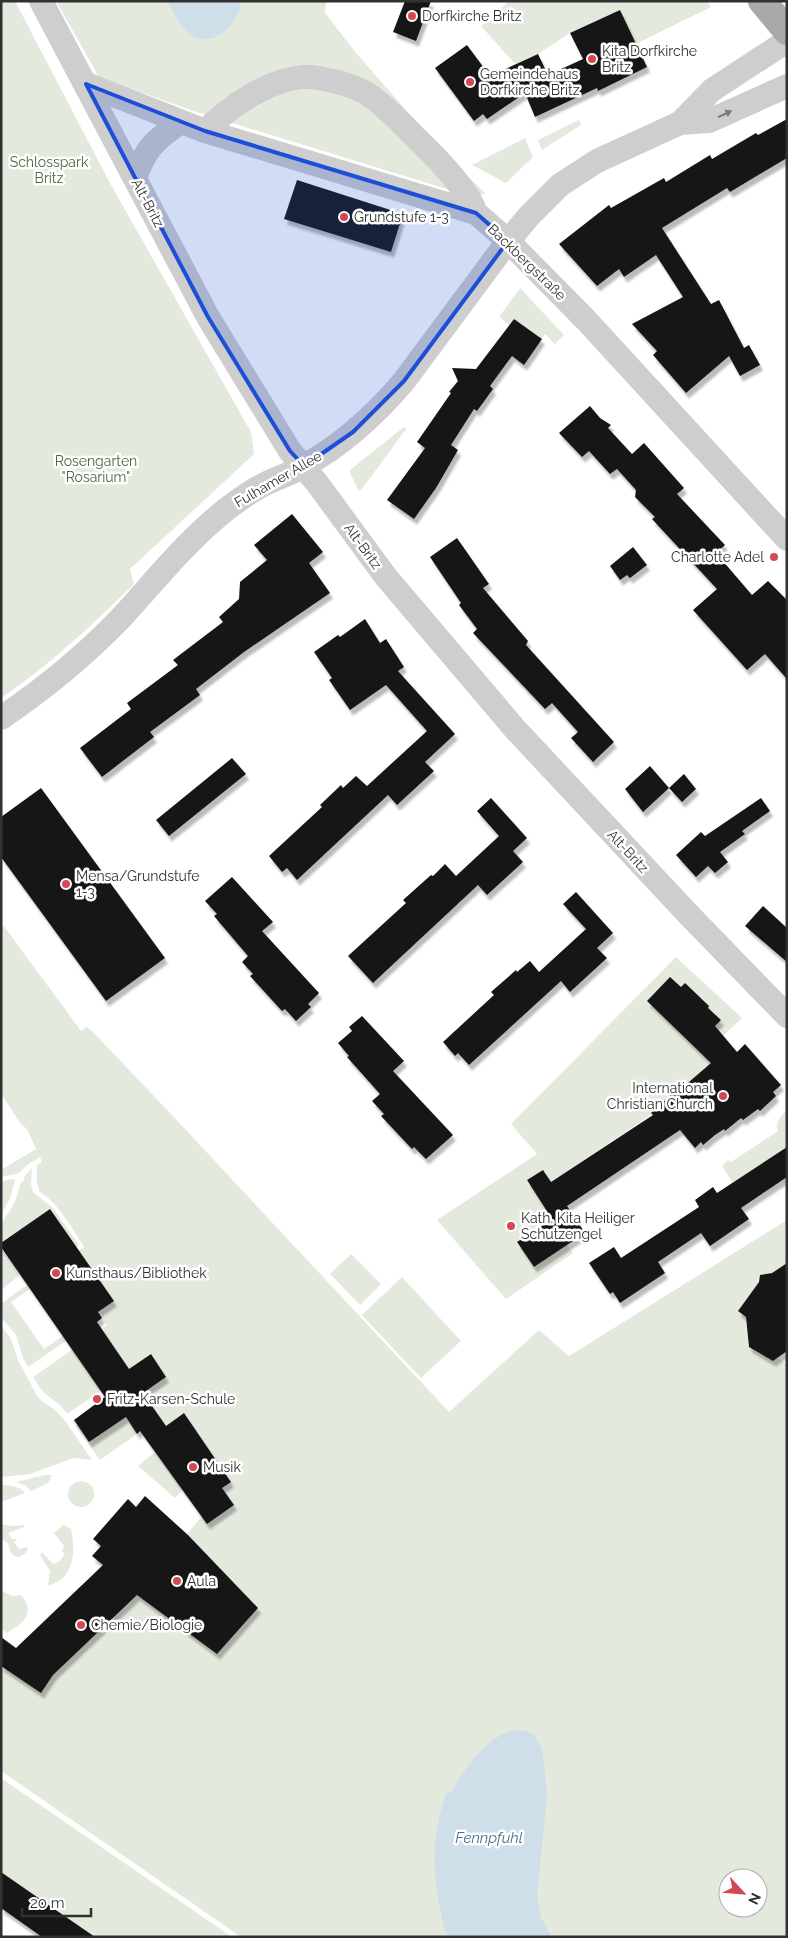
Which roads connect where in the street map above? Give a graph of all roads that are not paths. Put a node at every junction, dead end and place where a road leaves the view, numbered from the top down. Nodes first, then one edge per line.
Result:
1 (41, 1) edge
2 (762, 1) edge
3 (787, 31) edge
4 (787, 41) edge
5 (86, 84) junction
6 (787, 86) edge
7 (181, 122) junction
8 (680, 123) junction
9 (205, 131) junction
10 (135, 179) junction
11 (476, 212) junction
12 (508, 241) junction
13 (304, 466) junction
14 (787, 538) edge
15 (1, 718) edge
16 (787, 1016) edge

1 - 5 street, Alt-Britz
2 - 3 main road
4 - 8 street, Fulhamer Allee
5 - 7 street, Backbergstraße
5 - 10 street, Alt-Britz
8 -> 6 street, Fulhamer Allee
7 - 9 street, Backbergstraße
7 - 10 street
8 - 12 street, Fulhamer Allee
9 - 11 street, Backbergstraße
9 - 11 street
10 - 13 street, Alt-Britz
11 - 12 street, Backbergstraße
12 - 13 street, Fulhamer Allee
12 - 14 street, Backbergstraße
13 - 15 street, Fulhamer Allee
13 - 16 street, Alt-Britz

